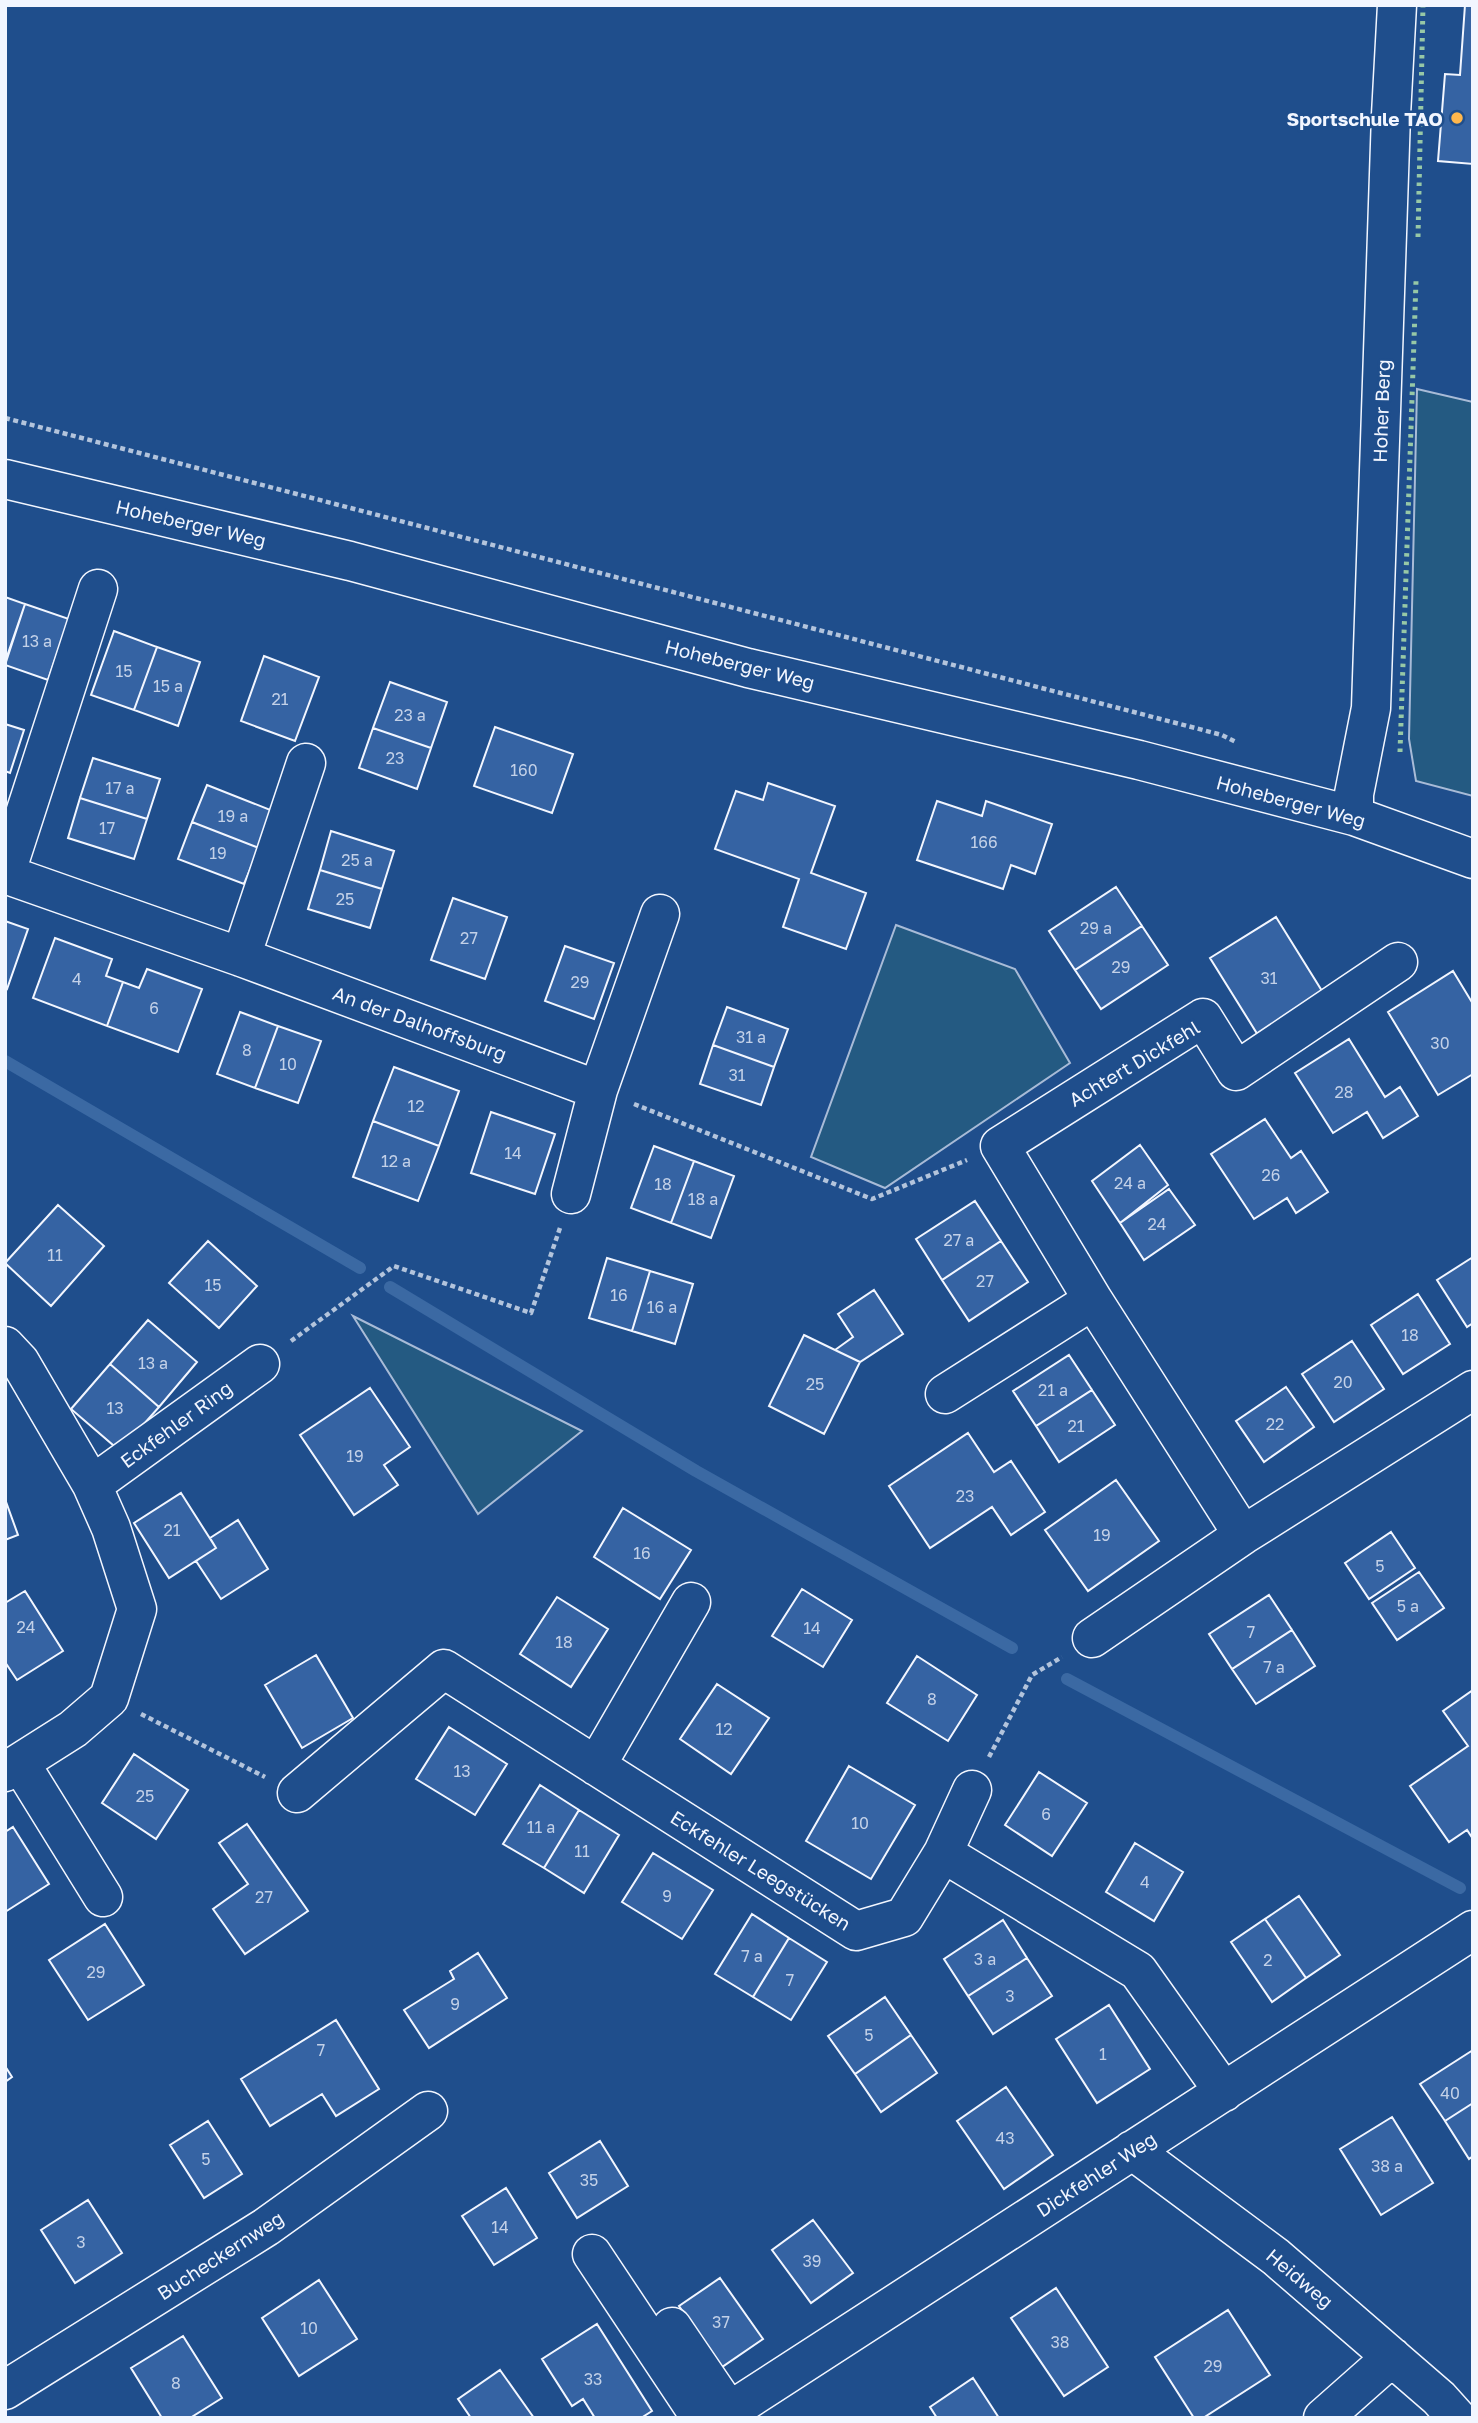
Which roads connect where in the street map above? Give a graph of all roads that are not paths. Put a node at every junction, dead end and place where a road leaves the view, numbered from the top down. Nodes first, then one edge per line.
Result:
1 (1397, 5) edge
2 (5, 479) edge
3 (98, 589) dead end
4 (306, 763) dead end
5 (1354, 816) junction
6 (1473, 859) edge
7 (5, 874) edge
8 (660, 914) dead end
9 (241, 957) junction
10 (1398, 962) dead end
11 (598, 1090) junction
12 (571, 1194) road end
13 (1093, 1300) junction
14 (5, 1346) edge
15 (260, 1364) road end
16 (1473, 1390) edge
17 (945, 1394) dead end
18 (92, 1485) junction
19 (1243, 1535) junction
20 (691, 1602) dead end
21 (1092, 1638) road end
22 (597, 1766) junction
23 (13, 1767) edge
24 (972, 1790) road end
25 (297, 1793) road end
26 (943, 1853) junction
27 (103, 1897) dead end
28 (1473, 1930) edge
29 (1224, 2092) junction
30 (428, 2111) dead end
31 (1132, 2150) junction
32 (592, 2254) dead end
33 (672, 2327) dead end
34 (1392, 2357) junction
35 (5, 2390) edge
36 (717, 2416) edge
37 (1323, 2418) edge
38 (1457, 2418) edge

1 - 5 street, Hoher Berg
2 - 5 street, Hoheberger Weg
3 - 7 street, An der Dalhoffsburg
4 - 9 street
5 - 6 street, Hoheberger Weg
7 - 9 street, An der Dalhoffsburg
8 - 11 street
9 - 11 street, An der Dalhoffsburg
10 - 13 street, Achtert Dickfehl
11 - 12 street
13 - 17 street
13 - 19 street
14 - 18 street
15 - 18 street, Eckfehler Ring
16 - 19 street
18 - 23 street
19 - 21 street
20 - 22 street
22 - 25 street, Eckfehler Leegstücken
22 - 26 street, Eckfehler Leegstücken
23 - 27 street
24 - 26 street, Eckfehler Leegstücken
26 - 29 street
28 - 29 street, Dickfehler Weg
29 - 31 street, Dickfehler Weg
30 - 35 street, Bucheckernweg
31 - 34 street, Heidweg
31 - 36 street, Dickfehler Weg
32 - 36 street
33 - 36 street
34 - 37 street
34 - 38 street, Heidweg

